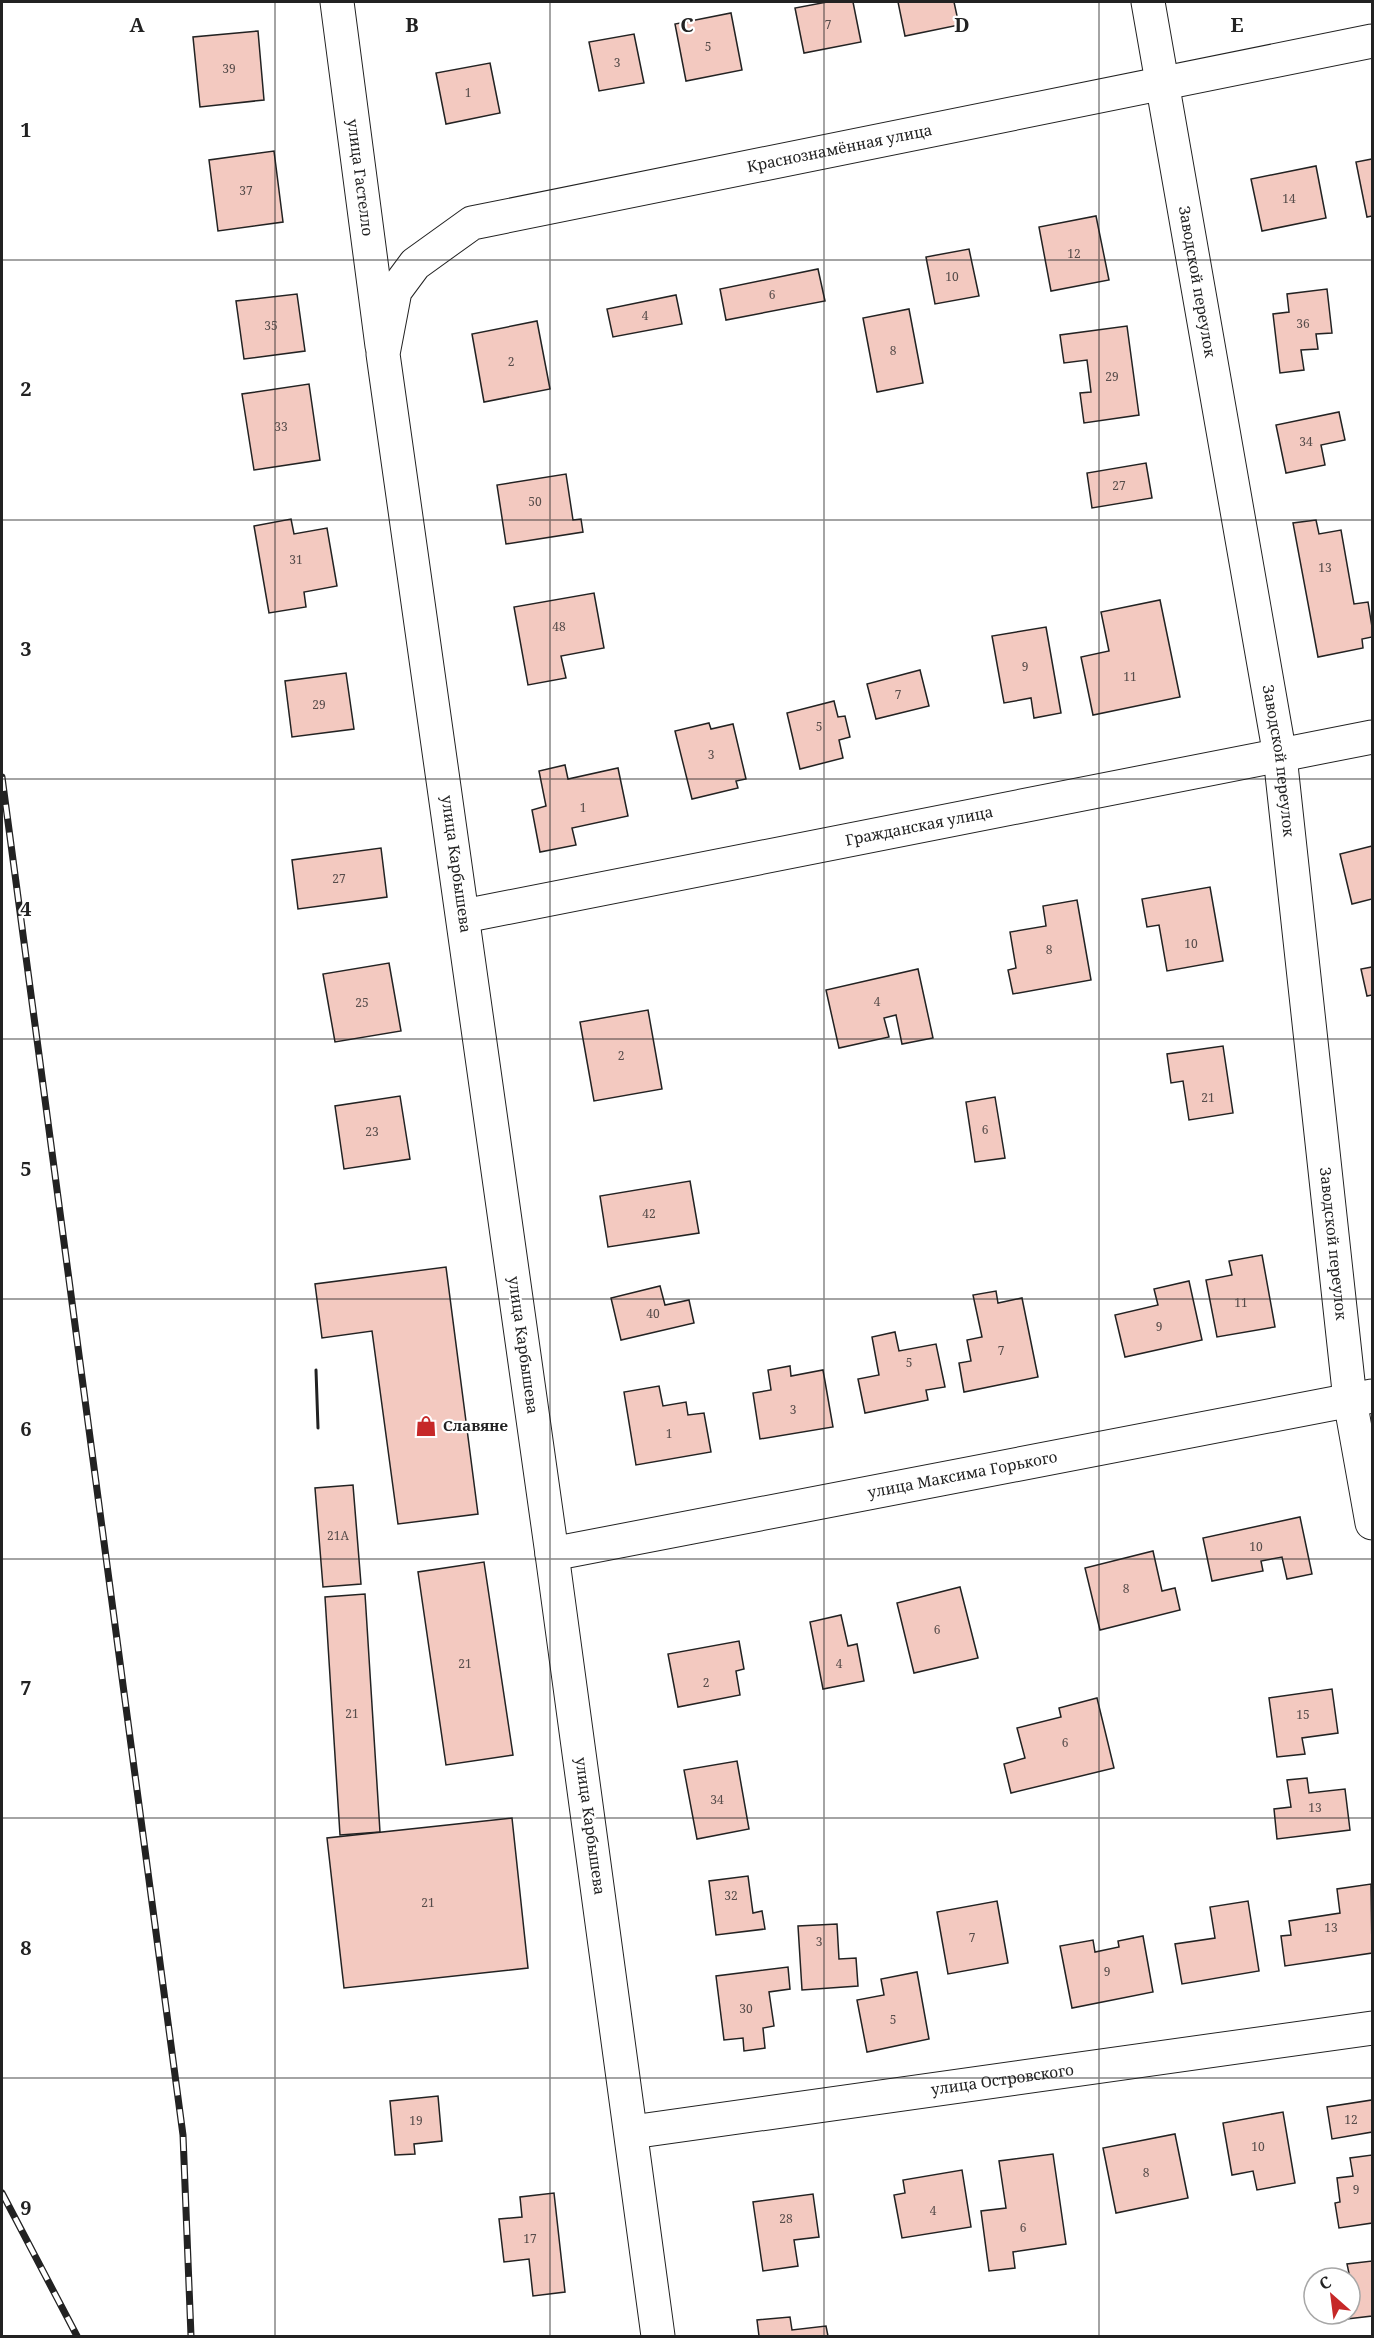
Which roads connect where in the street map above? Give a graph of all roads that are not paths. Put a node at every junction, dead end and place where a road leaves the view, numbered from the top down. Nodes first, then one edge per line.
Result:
1 (337, 2) edge
2 (1148, 2) edge
3 (1372, 41) edge
4 (1164, 83) junction
5 (383, 354) junction
6 (1372, 737) edge
7 (1280, 756) junction
8 (464, 916) junction
9 (1361, 1398) edge
10 (1372, 1523) edge
11 (552, 1554) junction
12 (1372, 2028) edge
13 (632, 2132) junction
14 (658, 2337) edge

1 - 5 street, улица Гастелло
2 - 4 street, Заводской переулок
3 - 4 street, Краснознамённая улица
4 - 5 street, Краснознамённая улица
4 - 7 street, Заводской переулок
5 - 8 street, улица Карбышева
6 - 7 street, Гражданская улица
7 - 8 street, Гражданская улица
7 - 9 street, Заводской переулок
8 - 11 street, улица Карбышева
9 - 10 street, Заводской переулок
9 - 11 street, улица Максима Горького
11 - 13 street, улица Карбышева
12 - 13 street, улица Островского
13 - 14 street, улица Карбышева

